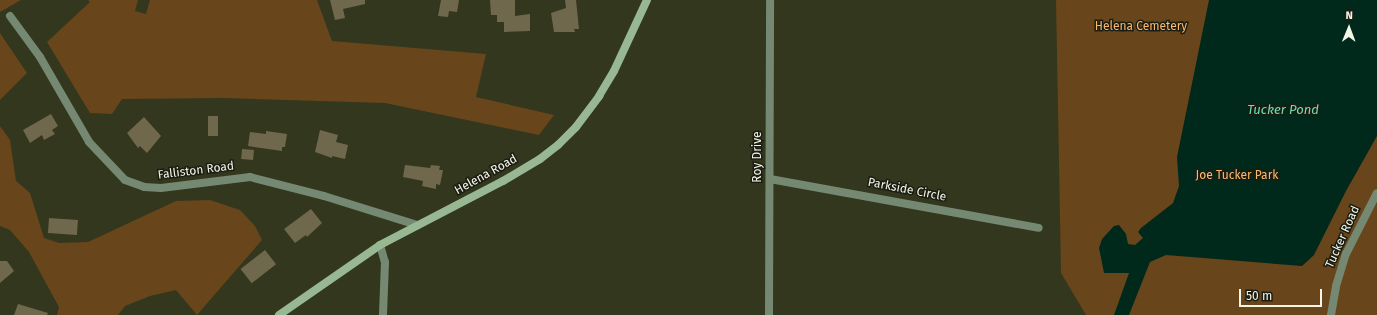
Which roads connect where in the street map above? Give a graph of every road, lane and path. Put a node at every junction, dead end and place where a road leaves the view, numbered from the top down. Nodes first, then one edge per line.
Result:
1 (647, 0) edge
2 (770, 0) edge
3 (10, 16) dead end
4 (770, 179) junction
5 (1377, 193) edge
6 (417, 225) junction
7 (1039, 228) dead end
8 (380, 245) junction
9 (279, 315) edge
10 (383, 315) edge
11 (769, 315) edge
12 (1331, 315) edge

1 - 6 main road, Helena Road
2 - 4 street, Roy Drive
3 - 6 street, Falliston Road
4 - 7 street, Parkside Circle
4 - 11 street, Roy Drive
5 - 12 street, Tucker Road
6 - 8 main road, Helena Road
8 - 9 main road, Helena Road
8 - 10 street

